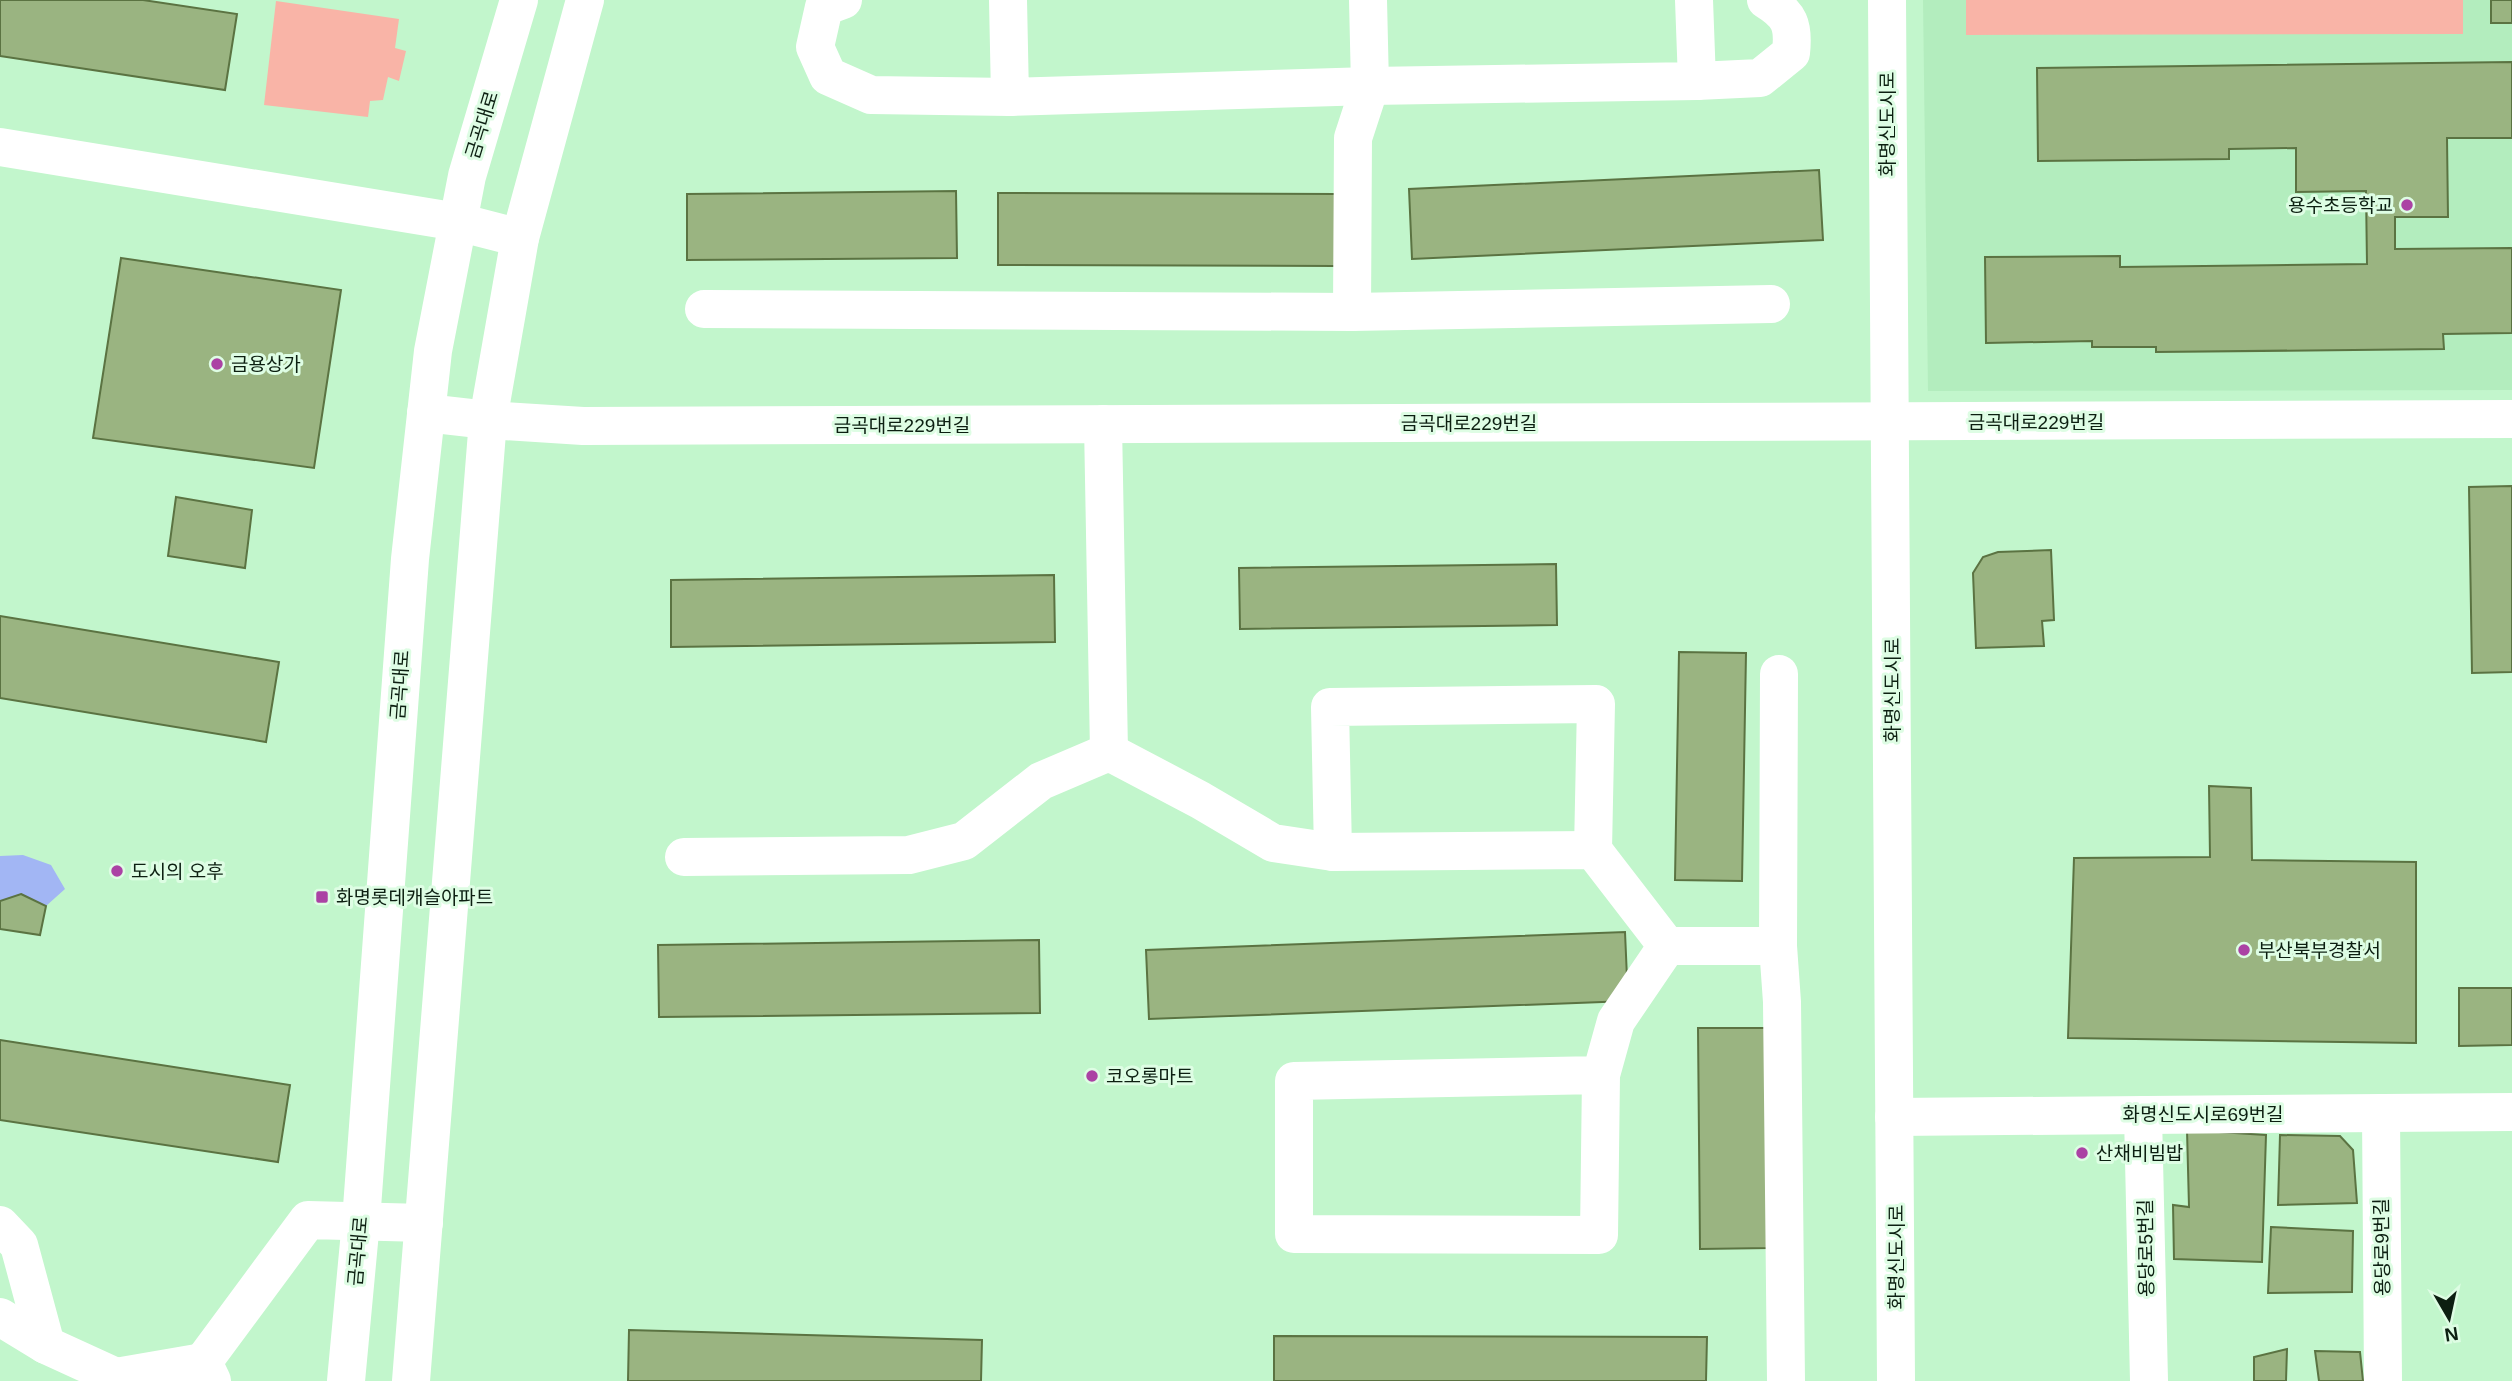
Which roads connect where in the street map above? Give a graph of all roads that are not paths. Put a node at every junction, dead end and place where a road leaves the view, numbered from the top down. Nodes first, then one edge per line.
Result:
1 (519, 0) edge
2 (585, 0) edge
3 (843, 0) edge
4 (1008, 0) edge
5 (1368, 0) edge
6 (1694, 0) edge
7 (1766, 0) edge
8 (1886, 0) edge
9 (1698, 81) junction
10 (1370, 86) junction
11 (1010, 97) junction
12 (0, 147) edge
13 (458, 222) junction
14 (520, 238) junction
15 (1770, 304) dead end
16 (704, 309) dead end
17 (1352, 312) junction
18 (426, 413) junction
19 (2512, 419) edge
20 (488, 420) junction
21 (1890, 422) junction
22 (1103, 424) junction
23 (1779, 674) dead end
24 (1109, 752) junction
25 (1593, 850) junction
26 (1333, 852) junction
27 (684, 857) dead end
28 (1667, 946) junction
29 (1778, 946) junction
30 (1601, 1074) junction
31 (2512, 1112) edge
32 (2381, 1113) junction
33 (2143, 1115) junction
34 (1895, 1117) junction
35 (361, 1221) junction
36 (424, 1223) junction
37 (0, 1225) edge
38 (0, 1317) edge
39 (46, 1345) junction
40 (208, 1372) edge
41 (346, 1381) edge
42 (411, 1381) edge
43 (1786, 1381) edge
44 (1896, 1381) edge
45 (2149, 1381) edge
46 (2383, 1381) edge

1 - 13 main road, 금곡대로
2 - 14 main road
3 - 11 main road
4 - 11 main road
5 - 10 main road
6 - 9 main road
7 - 9 main road
8 - 21 main road, 화명신도시로
9 - 10 main road
10 - 11 main road
10 - 17 main road
12 - 13 main road
13 - 14 main road
13 - 18 main road, 금곡대로
14 - 20 main road
15 - 17 main road
16 - 17 main road
18 - 20 main road, 금곡대로229번길
18 - 35 main road, 금곡대로
19 - 21 main road, 금곡대로229번길
20 - 22 main road, 금곡대로229번길
20 - 36 main road
21 - 22 main road, 금곡대로229번길
21 - 34 main road, 화명신도시로
22 - 24 main road
23 - 29 main road
24 - 26 main road
24 - 27 main road
25 - 26 main road
25 - 26 main road
25 - 28 main road
28 - 29 main road
28 - 30 main road
29 - 43 main road
30 - 30 main road
31 - 32 main road, 화명신도시로69번길
32 - 33 main road, 화명신도시로69번길
32 - 46 main road, 용당로9번길
33 - 34 main road, 화명신도시로69번길
33 - 45 main road, 용당로5번길
34 - 44 main road, 화명신도시로
35 - 36 main road
35 - 40 main road
35 - 41 main road, 금곡대로
36 - 42 main road
37 - 39 main road
38 - 39 main road
39 - 40 main road

